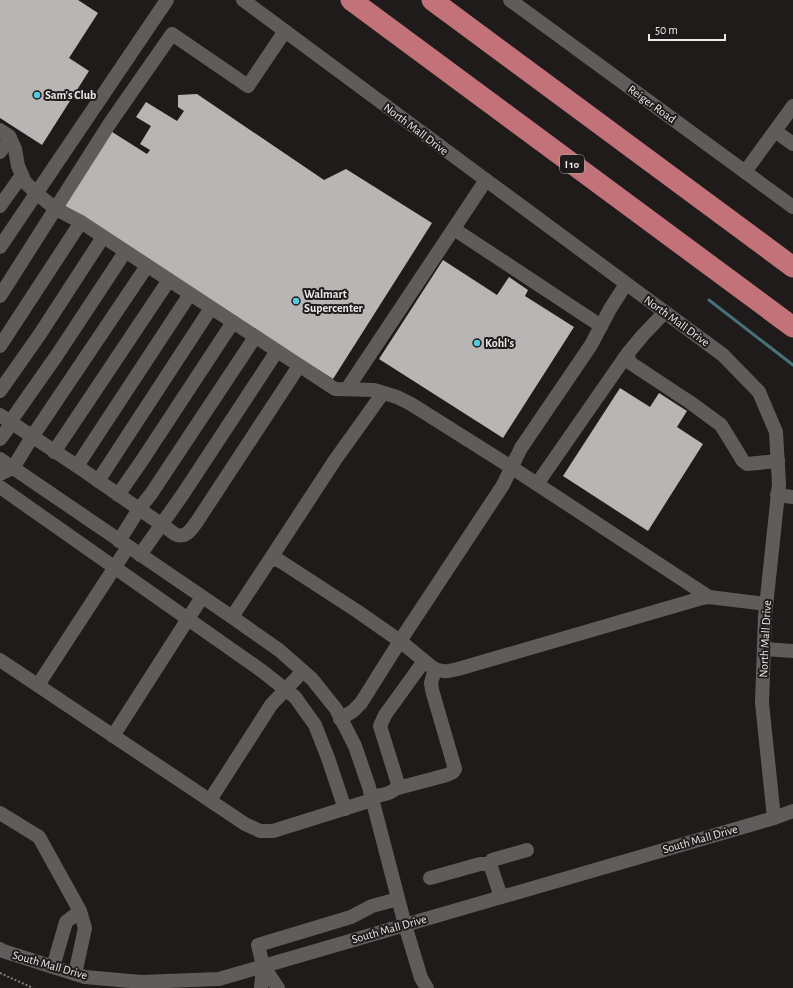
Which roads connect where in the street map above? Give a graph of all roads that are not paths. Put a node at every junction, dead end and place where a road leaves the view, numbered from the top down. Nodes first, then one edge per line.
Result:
1 (167, 0) edge
2 (243, 0) edge
3 (351, 0) edge
4 (432, 0) edge
5 (510, 0) edge
6 (285, 32) junction
7 (793, 106) edge
8 (775, 131) junction
9 (5, 134) edge
10 (793, 144) edge
11 (0, 152) edge
12 (745, 172) junction
13 (22, 175) junction
14 (486, 180) junction
15 (36, 193) junction
16 (0, 206) edge
17 (793, 207) edge
18 (56, 209) junction
19 (81, 222) junction
20 (454, 228) junction
21 (103, 237) junction
22 (0, 247) edge
23 (125, 252) junction
24 (147, 266) junction
25 (793, 267) edge
26 (169, 280) junction
27 (626, 284) junction
28 (190, 294) junction
29 (0, 296) edge
30 (211, 308) junction
31 (665, 312) junction
32 (233, 322) junction
33 (601, 326) junction
34 (793, 327) edge
35 (255, 337) junction
36 (0, 346) edge
37 (277, 351) junction
38 (628, 353) junction
39 (299, 366) junction
40 (347, 390) junction
41 (0, 391) edge
42 (383, 393) junction
43 (7, 420) edge
44 (32, 436) junction
45 (0, 439) edge
46 (54, 452) junction
47 (0, 460) edge
48 (778, 461) junction
49 (76, 466) junction
50 (511, 467) junction
51 (6, 471) edge
52 (98, 481) junction
53 (537, 484) junction
54 (0, 487) edge
55 (118, 495) junction
56 (777, 495) junction
57 (793, 497) edge
58 (139, 509) junction
59 (161, 524) junction
60 (124, 544) junction
61 (140, 555) junction
62 (269, 561) junction
63 (115, 567) junction
64 (202, 597) junction
65 (709, 597) junction
66 (766, 604) junction
67 (232, 617) junction
68 (188, 619) junction
69 (400, 641) junction
70 (764, 649) junction
71 (793, 651) edge
72 (0, 660) edge
73 (430, 665) junction
74 (303, 671) junction
75 (38, 685) junction
76 (285, 690) junction
77 (340, 719) junction
78 (113, 736) junction
79 (398, 788) junction
80 (372, 799) junction
81 (210, 800) junction
82 (345, 809) junction
83 (793, 811) edge
84 (0, 813) edge
85 (774, 818) junction
86 (527, 850) dead end
87 (490, 864) junction
88 (430, 878) dead end
89 (501, 897) junction
90 (398, 899) junction
91 (80, 911) junction
92 (405, 925) junction
93 (0, 949) edge
94 (263, 966) junction
95 (53, 967) junction
96 (75, 974) junction
97 (261, 988) edge
98 (278, 988) edge
99 (427, 988) edge

1 - 15 street
2 - 6 street, North Mall Drive
3 - 34 highway, I 10
4 - 25 highway
5 - 12 street, Reiger Road
6 - 14 street, North Mall Drive
6 - 18 street
7 - 8 street
8 - 10 street
8 - 12 street
9 - 11 street
9 - 13 street
12 - 17 street, Reiger Road
13 - 15 street
13 - 16 street
14 - 20 street
14 - 27 street, North Mall Drive
15 - 18 street
15 - 22 street
18 - 19 street
18 - 29 street
19 - 21 street
19 - 36 street
20 - 33 street
20 - 40 street
21 - 23 street
21 - 41 street
23 - 24 street
23 - 43 street
24 - 26 street
24 - 44 street
26 - 28 street
26 - 46 street
27 - 31 street, North Mall Drive
27 - 33 street
28 - 30 street
28 - 49 street
30 - 32 street
30 - 52 street
31 - 38 street
31 - 48 street, North Mall Drive
32 - 35 street
32 - 55 street
33 - 50 street
35 - 37 street
35 - 58 street
37 - 39 street
37 - 59 street
38 - 48 street
38 - 53 street
39 - 40 street
39 - 59 street
40 - 42 street
42 - 50 street
42 - 62 street
43 - 44 street
43 - 45 street
44 - 46 street
44 - 51 street
46 - 49 street
47 - 51 street
48 - 56 street, North Mall Drive
49 - 52 street
50 - 53 street
50 - 69 street
51 - 60 street
52 - 55 street
53 - 65 street
54 - 63 street
55 - 58 street
56 - 57 street
56 - 66 street, North Mall Drive
58 - 59 street
58 - 60 street
59 - 61 street
60 - 61 street
60 - 63 street
61 - 64 street
62 - 67 street
62 - 69 street
63 - 68 street
63 - 75 street
64 - 67 street
64 - 68 street
65 - 66 street
65 - 73 street
66 - 70 street, North Mall Drive
67 - 74 street
68 - 76 street
68 - 78 street
69 - 73 street
69 - 77 street
70 - 71 street
70 - 85 street, North Mall Drive
72 - 75 street
73 - 79 street
73 - 79 street
74 - 76 street
74 - 77 street
75 - 78 street
76 - 81 street
76 - 82 street
77 - 80 street
78 - 81 street
79 - 80 street
80 - 82 street
80 - 90 street
81 - 82 street
83 - 85 street, South Mall Drive
84 - 91 street
85 - 89 street, South Mall Drive
86 - 87 street
87 - 88 street
87 - 89 street
89 - 92 street, South Mall Drive
90 - 92 street
90 - 94 street
91 - 95 street
91 - 96 street
92 - 94 street, South Mall Drive
92 - 99 street
93 - 95 street, South Mall Drive
94 - 96 street, South Mall Drive
94 - 97 street
94 - 98 street
95 - 96 street, South Mall Drive

